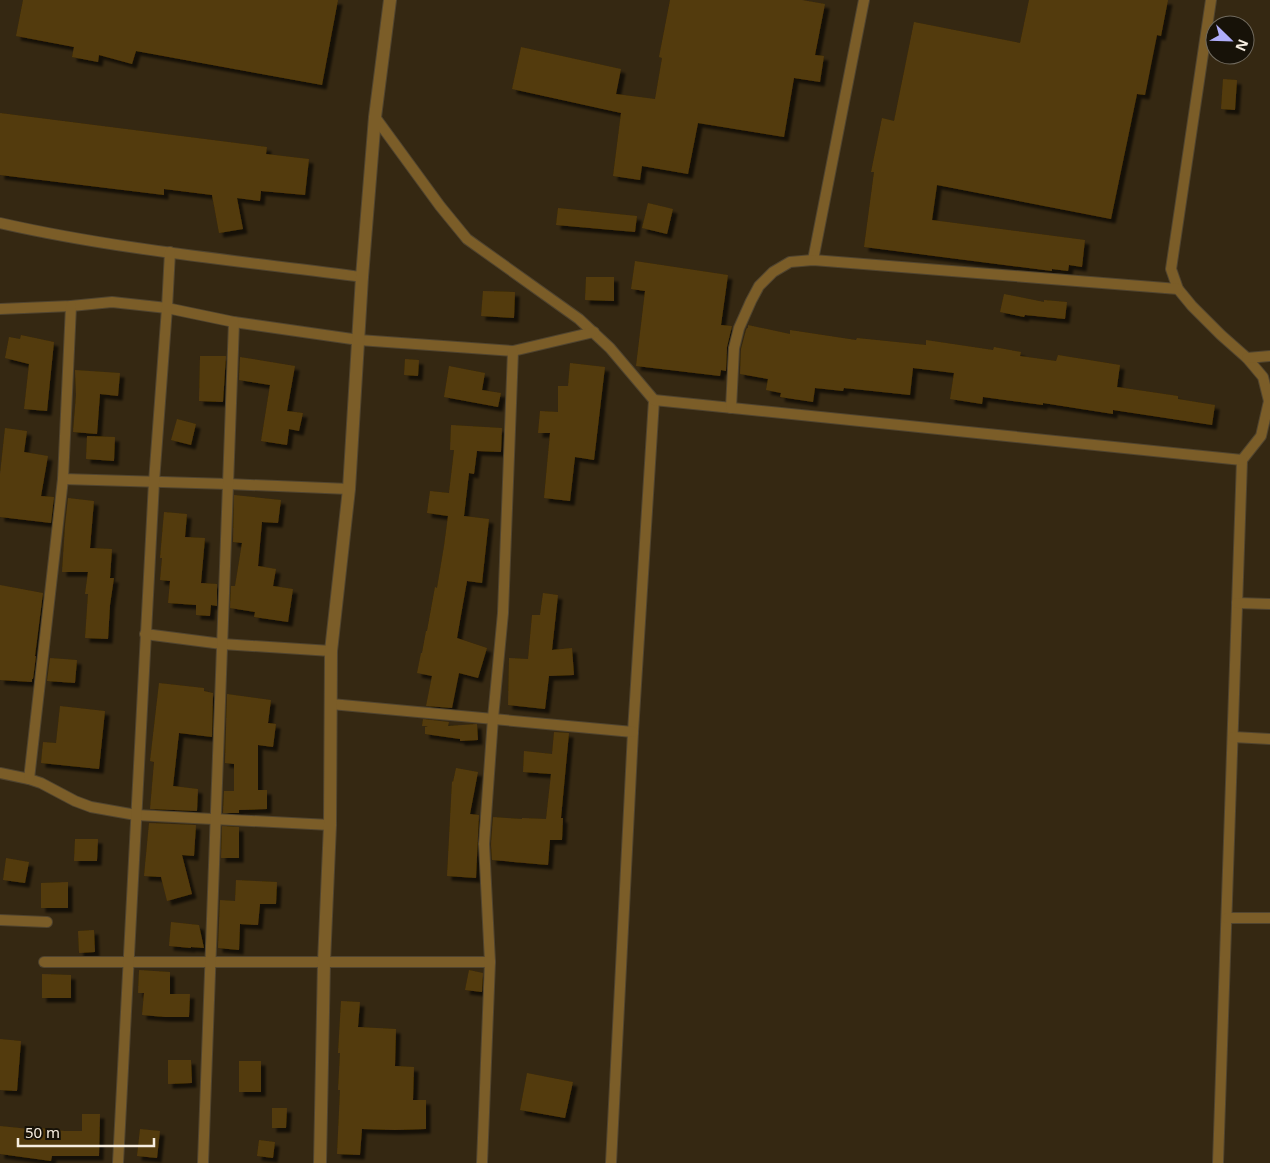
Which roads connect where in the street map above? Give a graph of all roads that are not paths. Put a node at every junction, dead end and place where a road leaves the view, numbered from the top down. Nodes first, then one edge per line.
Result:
1 (390, 0) edge
2 (864, 0) edge
3 (1211, 0) edge
4 (375, 116) junction
5 (0, 224) edge
6 (170, 252) junction
7 (813, 260) junction
8 (362, 277) junction
9 (1178, 289) junction
10 (71, 306) junction
11 (167, 308) junction
12 (0, 309) edge
13 (234, 322) junction
14 (594, 332) junction
15 (358, 340) junction
16 (513, 351) junction
17 (1270, 356) edge
18 (1247, 358) junction
19 (654, 400) junction
20 (730, 408) junction
21 (1242, 460) junction
22 (63, 479) junction
23 (154, 482) junction
24 (228, 484) junction
25 (349, 490) junction
26 (1237, 603) junction
27 (1270, 604) edge
28 (146, 634) junction
29 (222, 644) junction
30 (331, 651) junction
31 (330, 704) junction
32 (493, 718) junction
33 (633, 732) junction
34 (1233, 737) junction
35 (1270, 738) edge
36 (0, 774) edge
37 (29, 779) junction
38 (136, 815) junction
39 (216, 819) junction
40 (330, 825) junction
41 (1226, 918) junction
42 (1270, 918) edge
43 (0, 920) edge
44 (46, 922) dead end
45 (44, 962) dead end
46 (128, 962) junction
47 (211, 962) junction
48 (324, 962) junction
49 (490, 962) junction
50 (118, 1163) edge
51 (203, 1163) edge
52 (320, 1163) edge
53 (482, 1163) edge
54 (611, 1163) edge
55 (1218, 1163) edge

1 - 4 street
2 - 7 lane
3 - 9 lane
4 - 8 street
4 - 14 lane
5 - 6 lane
6 - 8 lane
6 - 11 lane
7 - 9 lane
7 - 20 lane
8 - 15 street
9 - 18 lane
10 - 11 lane
10 - 12 lane
10 - 22 lane
11 - 13 lane
11 - 23 lane
13 - 15 lane
13 - 24 lane
14 - 16 lane
14 - 19 lane
15 - 16 lane
15 - 25 street
16 - 32 lane
17 - 18 lane
18 - 21 lane
19 - 20 lane
19 - 33 lane
20 - 21 lane
21 - 26 lane
22 - 23 lane
22 - 37 lane
23 - 24 lane
23 - 28 lane
24 - 25 lane
24 - 29 lane
25 - 30 street
26 - 27 lane
26 - 34 lane
28 - 29 lane
28 - 38 lane
29 - 30 lane
29 - 39 lane
30 - 31 street
31 - 32 lane
31 - 40 street
32 - 33 lane
32 - 49 lane
33 - 54 lane
34 - 35 lane
34 - 41 lane
36 - 37 lane
37 - 38 lane
38 - 39 lane
38 - 46 lane
39 - 40 lane
39 - 47 lane
40 - 48 street
41 - 42 lane
41 - 55 lane
43 - 44 lane
45 - 46 lane
46 - 47 lane
46 - 50 lane
47 - 48 lane
47 - 51 lane
48 - 49 lane
48 - 52 street
49 - 53 lane

